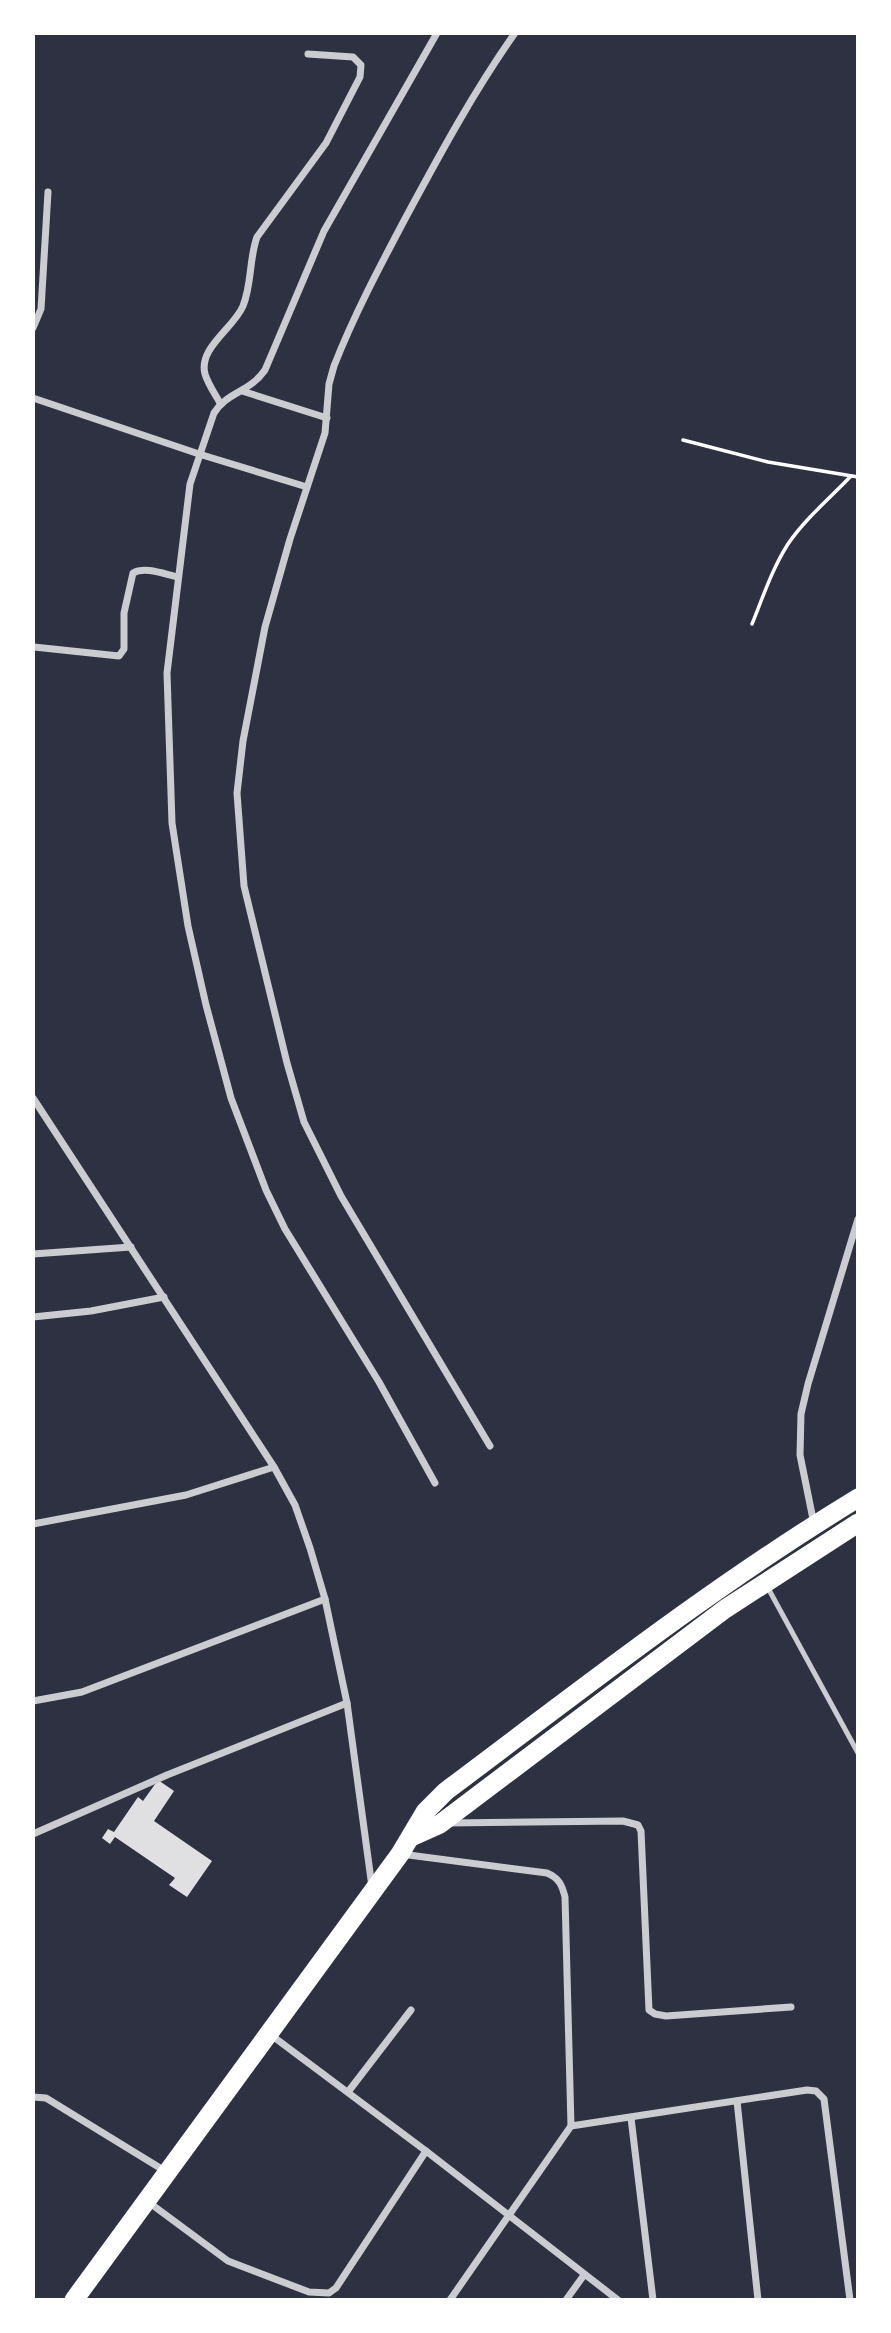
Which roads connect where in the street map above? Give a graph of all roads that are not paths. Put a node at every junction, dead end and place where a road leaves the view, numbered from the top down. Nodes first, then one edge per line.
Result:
1 (437, 33) edge
2 (516, 33) edge
3 (308, 54) dead end
4 (48, 192) dead end
5 (33, 328) edge
6 (242, 391) junction
7 (34, 399) edge
8 (220, 403) junction
9 (327, 418) junction
10 (199, 454) junction
11 (307, 487) junction
12 (178, 577) junction
13 (34, 647) edge
14 (33, 1098) edge
15 (858, 1219) edge
16 (131, 1247) junction
17 (33, 1254) edge
18 (164, 1297) junction
19 (33, 1317) edge
20 (490, 1446) dead end
21 (274, 1467) junction
22 (435, 1483) dead end
23 (858, 1498) edge
24 (858, 1523) edge
25 (33, 1524) edge
26 (814, 1525) junction
27 (764, 1582) junction
28 (325, 1600) junction
29 (33, 1701) edge
30 (347, 1703) junction
31 (858, 1753) edge
32 (440, 1824) junction
33 (33, 1834) edge
34 (405, 1846) junction
35 (373, 1891) junction
36 (791, 2007) dead end
37 (411, 2010) dead end
38 (269, 2034) junction
39 (348, 2092) junction
40 (33, 2097) edge
41 (737, 2101) junction
42 (631, 2118) junction
43 (571, 2126) junction
44 (426, 2151) junction
45 (168, 2173) junction
46 (146, 2200) junction
47 (509, 2217) junction
48 (584, 2274) junction
49 (74, 2300) edge
50 (450, 2300) edge
51 (566, 2300) edge
52 (618, 2300) edge
53 (653, 2300) edge
54 (758, 2300) edge
55 (850, 2300) edge

1 - 6 street
2 - 9 street
3 - 8 street
4 - 5 street
6 - 8 street
6 - 9 street
7 - 10 street
8 - 10 street
9 - 11 street
10 - 11 street
10 - 12 street
11 - 20 street
12 - 13 street
12 - 22 street
14 - 16 street
15 - 26 street
16 - 17 street
16 - 18 street
18 - 19 street
18 - 21 street
21 - 25 street
21 - 28 street
23 - 26 highway
24 - 27 highway
26 - 34 highway
27 - 31 lane
27 - 32 highway
28 - 29 street
28 - 30 street
30 - 33 street
30 - 35 street
32 - 34 highway
32 - 36 street
34 - 35 highway
34 - 43 street
35 - 38 highway
37 - 39 street
38 - 39 street
38 - 45 highway
39 - 44 street
40 - 45 street
41 - 42 street
41 - 54 street
41 - 55 street
42 - 43 street
42 - 53 street
43 - 47 street
44 - 46 street
44 - 47 street
45 - 46 highway
46 - 49 highway
47 - 48 street
47 - 50 street
48 - 51 street
48 - 52 street

